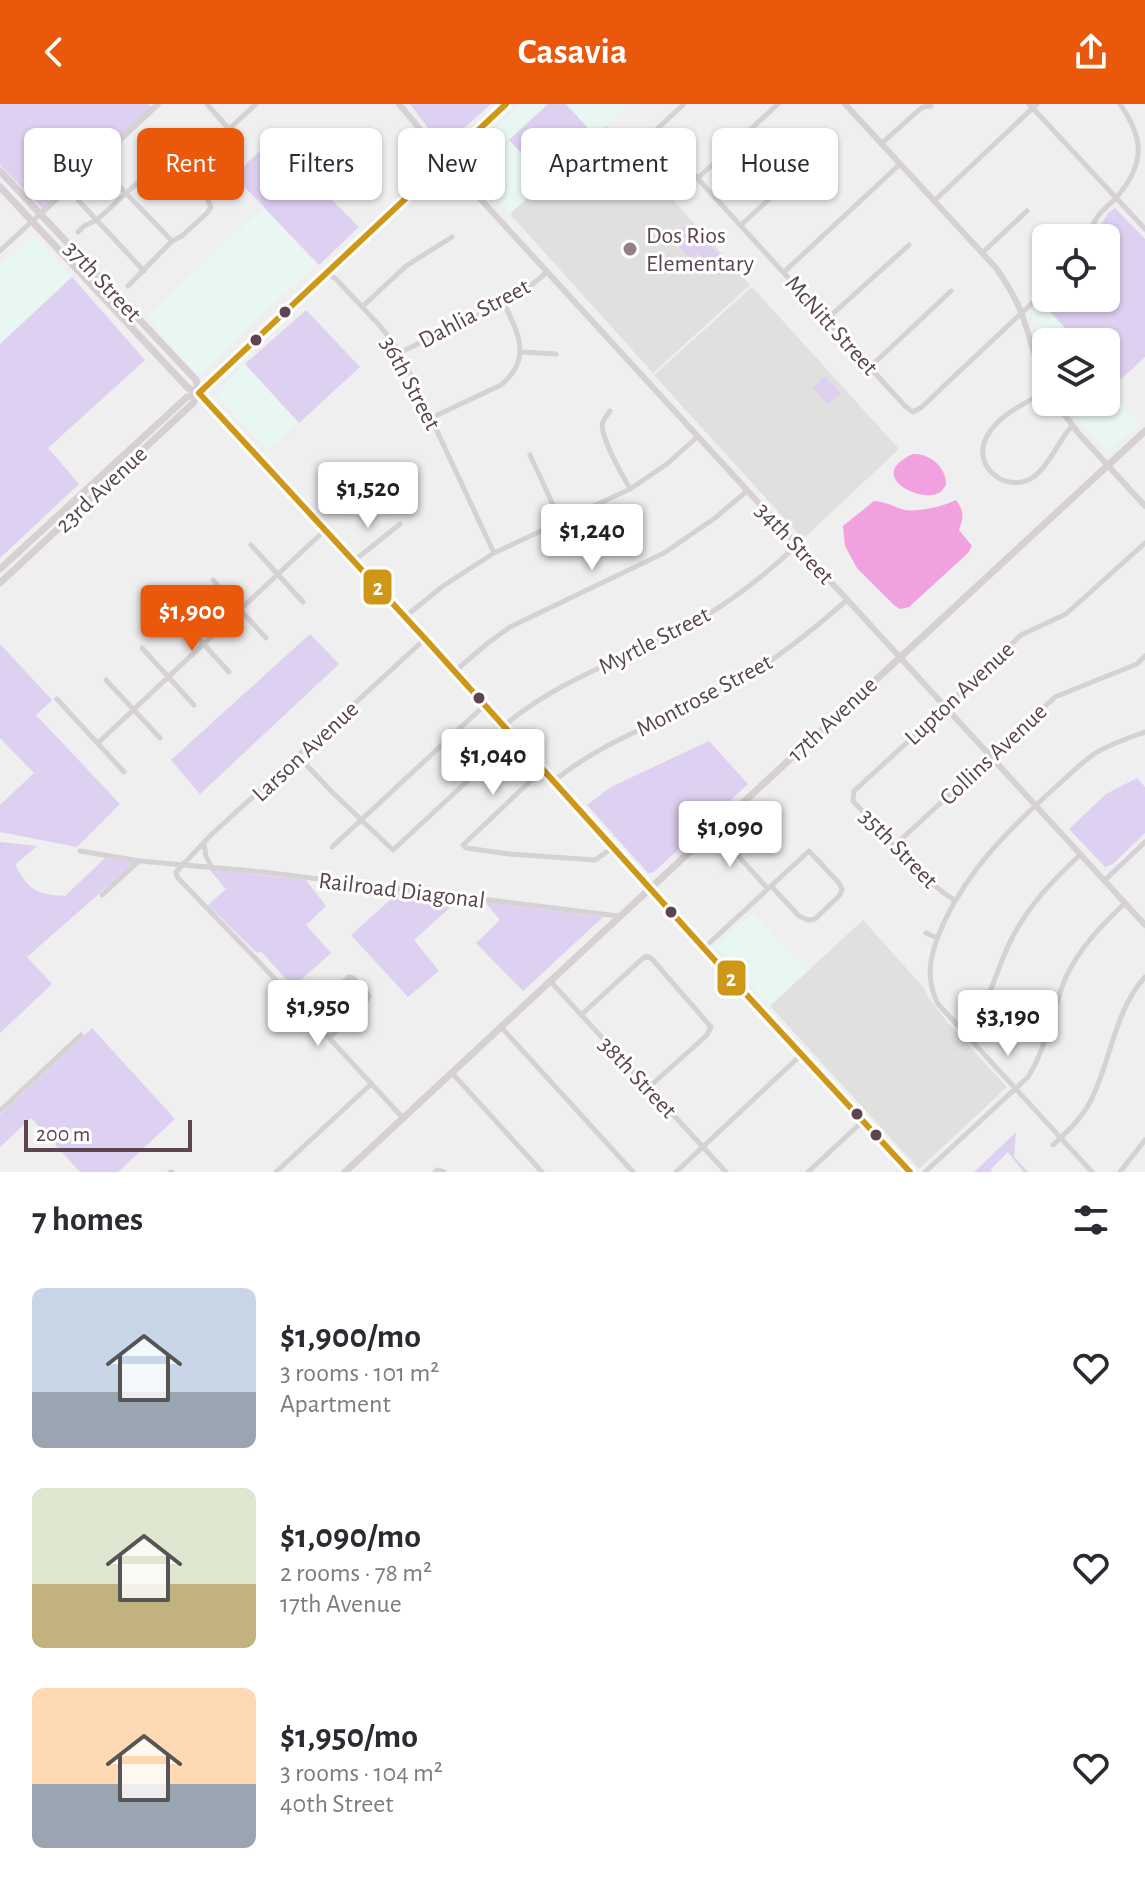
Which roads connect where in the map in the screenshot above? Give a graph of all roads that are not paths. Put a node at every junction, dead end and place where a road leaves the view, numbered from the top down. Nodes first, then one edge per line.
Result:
1 (158, 104) edge
2 (207, 104) edge
3 (256, 104) edge
4 (399, 104) edge
5 (506, 104) edge
6 (684, 104) edge
7 (778, 104) edge
8 (845, 104) edge
9 (1120, 104) edge
10 (1033, 105) edge
11 (931, 106) edge
12 (418, 128) edge
13 (480, 128) edge
14 (121, 139) edge
15 (881, 144) junction
16 (900, 164) junction
17 (0, 171) edge
18 (698, 178) junction
19 (0, 187) edge
20 (121, 189) edge
21 (126, 194) junction
22 (1116, 198) junction
23 (55, 200) edge
24 (78, 200) dead end
25 (404, 200) edge
26 (481, 200) edge
27 (768, 200) edge
28 (934, 201) junction
29 (1027, 211) dead end
30 (40, 214) junction
31 (97, 220) junction
32 (32, 221) junction
33 (1094, 224) edge
34 (741, 225) junction
35 (1145, 229) edge
36 (78, 232) dead end
37 (452, 237) dead end
38 (172, 241) junction
39 (909, 245) dead end
40 (0, 251) edge
41 (982, 253) junction
42 (93, 270) junction
43 (144, 271) junction
44 (547, 272) junction
45 (784, 272) junction
46 (327, 273) junction
47 (85, 277) junction
48 (128, 286) dead end
49 (951, 291) dead end
50 (504, 303) junction
51 (1032, 303) edge
52 (362, 307) junction
53 (1021, 313) junction
54 (827, 320) junction
55 (1032, 346) edge
56 (400, 352) junction
57 (521, 352) junction
58 (556, 354) dead end
59 (870, 367) junction
60 (199, 393) junction
61 (1032, 400) edge
62 (610, 411) dead end
63 (1065, 416) edge
64 (431, 418) junction
65 (1072, 426) junction
66 (1145, 431) edge
67 (697, 437) junction
68 (530, 455) dead end
69 (1108, 466) junction
70 (630, 489) junction
71 (747, 491) junction
72 (1145, 506) edge
73 (561, 522) junction
74 (400, 524) dead end
75 (326, 529) junction
76 (1145, 543) edge
77 (251, 545) dead end
78 (796, 546) junction
79 (494, 553) junction
80 (355, 560) junction
81 (0, 569) edge
82 (277, 574) junction
83 (213, 580) dead end
84 (0, 583) edge
85 (847, 600) junction
86 (303, 602) dead end
87 (240, 610) junction
88 (177, 615) dead end
89 (406, 616) junction
90 (266, 638) dead end
91 (426, 638) junction
92 (203, 643) junction
93 (142, 648) dead end
94 (1145, 656) edge
95 (900, 657) junction
96 (455, 671) junction
97 (229, 672) dead end
98 (168, 677) junction
99 (106, 680) dead end
100 (57, 699) dead end
101 (486, 704) junction
102 (194, 705) dead end
103 (946, 707) junction
104 (133, 710) junction
105 (505, 725) junction
106 (1145, 732) edge
107 (516, 737) junction
108 (160, 738) dead end
109 (98, 743) junction
110 (991, 756) junction
111 (299, 757) junction
112 (544, 768) junction
113 (124, 772) dead end
114 (555, 780) junction
115 (854, 791) joint
116 (1036, 805) junction
117 (360, 820) junction
118 (714, 829) junction
119 (1145, 842) edge
120 (204, 843) junction
121 (894, 846) junction
122 (332, 847) dead end
123 (614, 847) junction
124 (80, 851) dead end
125 (1081, 854) junction
126 (140, 861) junction
127 (184, 864) junction
128 (211, 866) junction
129 (1105, 880) junction
130 (650, 888) junction
131 (770, 888) junction
132 (102, 895) dead end
133 (954, 900) junction
134 (1125, 903) junction
135 (619, 917) junction
136 (1145, 925) edge
137 (926, 933) dead end
138 (937, 938) junction
139 (705, 947) junction
140 (1145, 977) edge
141 (550, 981) junction
142 (352, 1015) junction
143 (581, 1015) junction
144 (500, 1027) junction
145 (965, 1033) junction
146 (81, 1035) dead end
147 (329, 1038) junction
148 (802, 1054) junction
149 (452, 1073) junction
150 (371, 1084) junction
151 (648, 1088) junction
152 (1016, 1089) junction
153 (0, 1111) edge
154 (403, 1118) junction
155 (863, 1121) junction
156 (1061, 1138) junction
157 (1145, 1140) edge
158 (1053, 1145) dead end
159 (703, 1147) junction
160 (276, 1172) edge
161 (345, 1172) edge
162 (435, 1172) edge
163 (444, 1172) edge
164 (542, 1172) edge
165 (633, 1172) edge
166 (676, 1172) edge
167 (726, 1172) edge
168 (808, 1172) edge
169 (910, 1172) edge
170 (925, 1172) edge
171 (1092, 1172) edge
172 (1120, 1172) edge

1 - 14 street
2 - 3 street
4 - 12 street, 34th Street
5 - 13 main road, 23rd Avenue
6 - 18 street, McNitt Street
7 - 18 street
8 - 15 street
9 - 22 street
10 - 22 street
10 - 28 street
11 - 15 street
15 - 16 street
16 - 28 street
16 - 45 street
17 - 30 main road, 37th Street
18 - 34 street, McNitt Street
19 - 32 main road, 37th Street
20 - 21 street
21 - 31 street
21 - 38 street
21 - 38 street
22 - 33 street
22 - 35 street
23 - 30 street
24 - 31 street
25 - 46 main road, 23rd Avenue
26 - 44 street, 34th Street
27 - 34 street
28 - 41 street
29 - 41 street
30 - 32 street
30 - 42 main road, 37th Street
31 - 36 street
31 - 43 street
32 - 40 street
32 - 47 main road, 37th Street
34 - 45 street, McNitt Street
37 - 52 street
38 - 43 street
39 - 54 street
41 - 53 street
42 - 47 main road
42 - 60 main road, 37th Street
43 - 48 street
44 - 50 street, Dahlia Street
44 - 67 street, 34th Street
45 - 54 street, McNitt Street
46 - 52 street, 36th Street
46 - 60 main road, 23rd Avenue
47 - 60 main road, 37th Street
49 - 59 street
50 - 56 street, Dahlia Street
50 - 57 street
51 - 53 street
52 - 56 street, 36th Street
53 - 55 street
53 - 59 street, McNitt Street
54 - 59 street, McNitt Street
56 - 64 street, 36th Street
57 - 58 street
57 - 64 street
60 - 75 main road, 37th Street
60 - 81 main road, 23rd Avenue
60 - 84 main road, 23rd Avenue
61 - 65 street
62 - 70 street
63 - 65 street
64 - 79 street, 36th Street
65 - 69 street
66 - 69 main road, 17th Avenue
67 - 70 street
67 - 71 street, 34th Street
68 - 73 street
69 - 72 street
69 - 95 main road, 17th Avenue
70 - 73 street
71 - 78 street, 34th Street
71 - 96 street
73 - 79 street
74 - 80 street
75 - 80 main road, 37th Street
75 - 82 street
76 - 103 street, Lupton Avenue
77 - 82 street
78 - 85 street, 34th Street
78 - 105 street, Myrtle Street
79 - 89 street
80 - 89 main road, 37th Street
82 - 86 street
82 - 87 street
83 - 87 street
85 - 95 street, 34th Street
85 - 114 street, Montrose Street
87 - 90 street
87 - 92 street
88 - 92 street
89 - 91 main road
91 - 96 main road
91 - 111 street, Larson Avenue
92 - 97 street
92 - 98 street
93 - 98 street
94 - 110 street, Collins Avenue
95 - 103 street, 34th Street
95 - 118 main road, 17th Avenue
96 - 101 main road
98 - 102 street
98 - 104 street
99 - 104 street
100 - 109 street
101 - 105 main road
101 - 117 street
103 - 110 street, 34th Street
103 - 115 street, Lupton Avenue
104 - 108 street
104 - 109 street
105 - 107 main road
106 - 116 street
107 - 112 main road
107 - 117 street
109 - 113 street
110 - 116 street, 34th Street
110 - 121 street, Collins Avenue
111 - 117 street
111 - 120 street, Larson Avenue
112 - 114 main road
112 - 123 street
114 - 123 main road
115 - 121 street, 35th Street
116 - 125 street, 34th Street
116 - 133 street
117 - 122 street
118 - 130 main road, 17th Avenue
118 - 131 street
119 - 129 street
120 - 127 street, Larson Avenue
120 - 128 street
121 - 133 street, 35th Street
123 - 130 main road
124 - 126 street, Railroad Diagonal
125 - 129 street, 34th Street
125 - 145 street
126 - 127 street, Railroad Diagonal
126 - 132 street
127 - 128 street, Railroad Diagonal
127 - 147 street
128 - 135 street, Railroad Diagonal
129 - 134 street, 34th Street
130 - 135 main road, 17th Avenue
130 - 139 main road
131 - 131 street
131 - 139 street
133 - 138 street
134 - 136 street, 34th Street
134 - 152 street
135 - 141 main road, 17th Avenue
137 - 138 street
138 - 145 street
139 - 148 main road
140 - 156 street
141 - 143 street, 38th Street
141 - 144 main road, 17th Avenue
142 - 142 street
142 - 147 street
143 - 151 street, 38th Street
143 - 151 street
144 - 149 main road, 17th Avenue
144 - 165 street
145 - 152 street
146 - 153 street
147 - 150 street
148 - 155 main road
148 - 159 street
149 - 154 main road, 17th Avenue
149 - 164 street
150 - 154 street
150 - 160 street
151 - 159 street, 38th Street
152 - 156 street
152 - 170 street
154 - 161 main road, 17th Avenue
155 - 168 street
155 - 169 main road
156 - 158 street
156 - 171 street
157 - 172 street
159 - 166 street
159 - 167 street, 38th Street
162 - 163 street

